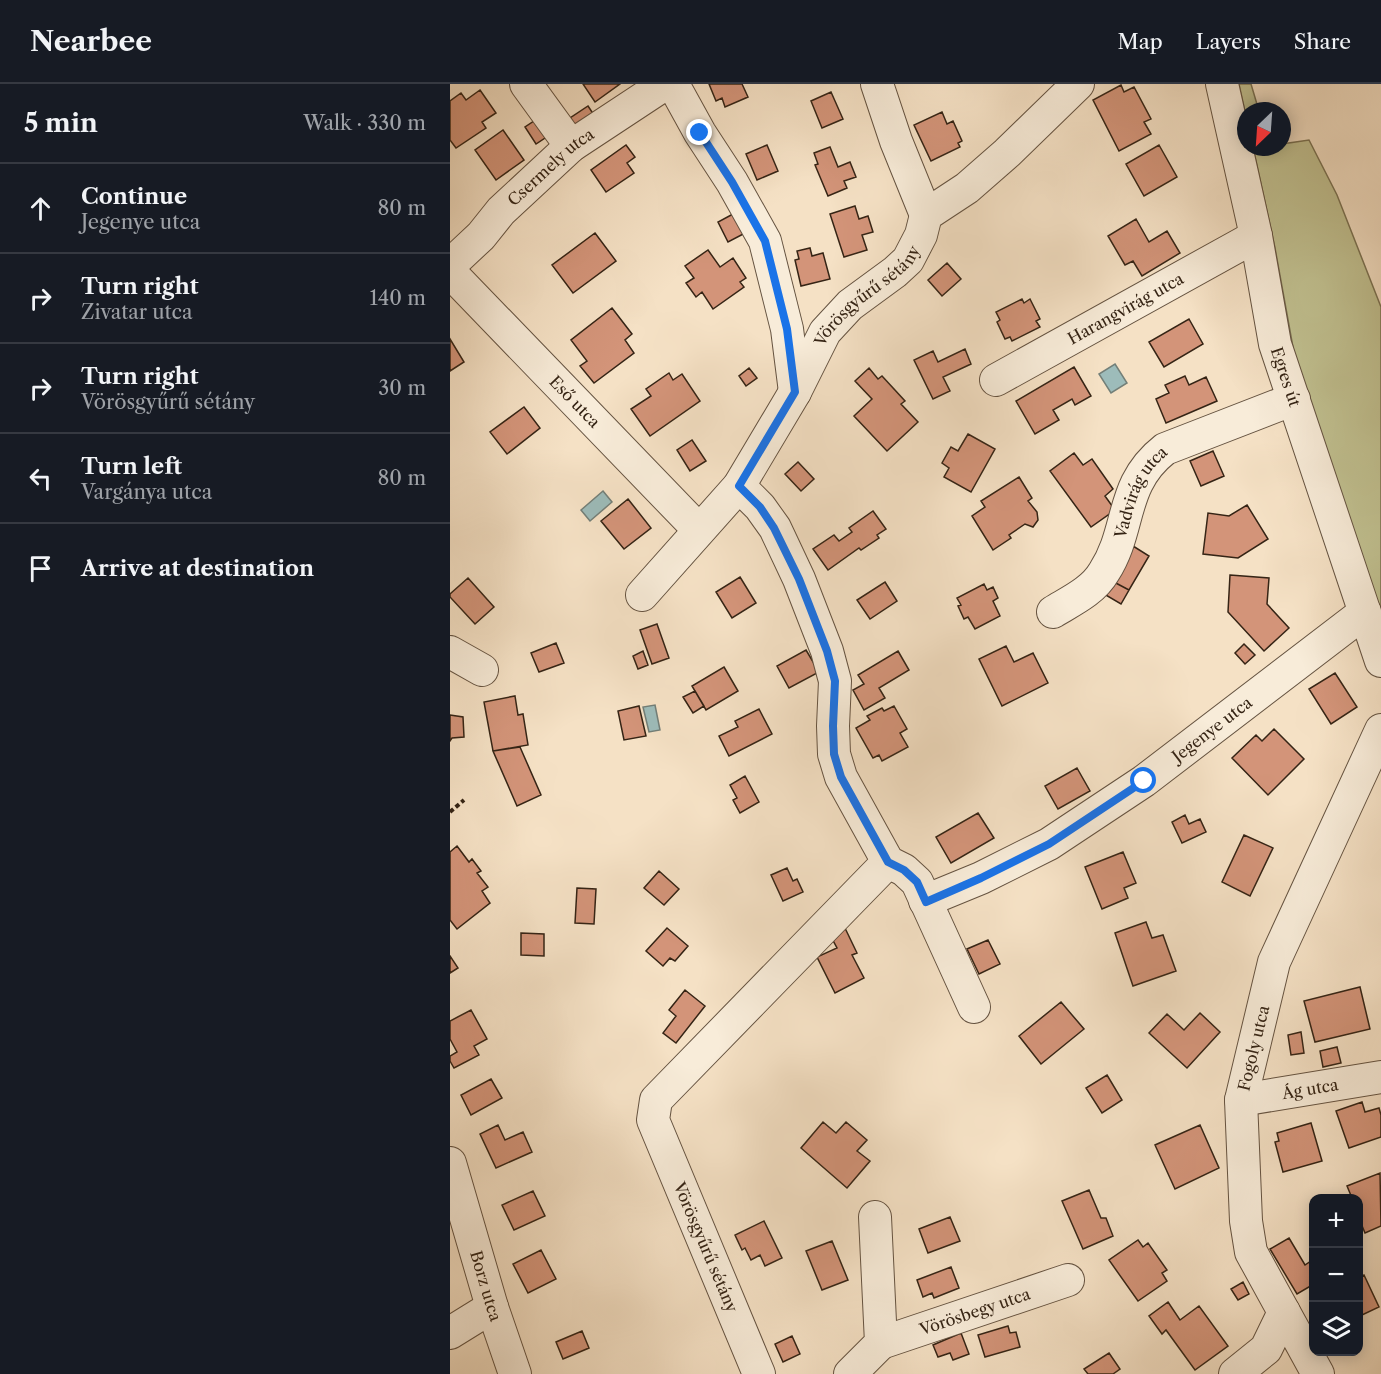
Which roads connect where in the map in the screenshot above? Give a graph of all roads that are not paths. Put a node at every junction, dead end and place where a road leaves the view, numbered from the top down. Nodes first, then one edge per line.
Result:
1 (526, 84) edge
2 (665, 84) edge
3 (673, 84) edge
4 (877, 84) edge
5 (1078, 84) edge
6 (1222, 84) edge
7 (572, 146) junction
8 (926, 215) junction
9 (1256, 236) junction
10 (450, 265) edge
11 (450, 272) edge
12 (996, 380) dead end
13 (795, 392) junction
14 (1294, 399) junction
15 (739, 486) junction
16 (699, 530) junction
17 (642, 595) dead end
18 (1053, 612) dead end
19 (1365, 612) junction
20 (450, 651) edge
21 (1381, 661) edge
22 (482, 670) dead end
23 (1381, 730) edge
24 (888, 862) junction
25 (926, 902) junction
26 (974, 1007) dead end
27 (1381, 1077) edge
28 (1241, 1100) junction
29 (450, 1162) edge
30 (875, 1217) dead end
31 (1068, 1280) dead end
32 (492, 1307) junction
33 (1284, 1312) junction
34 (450, 1333) edge
35 (881, 1343) junction
36 (515, 1374) edge
37 (759, 1374) edge
38 (850, 1374) edge
39 (1235, 1374) edge
40 (1318, 1374) edge

1 - 7 street
2 - 7 street, Csermely utca
3 - 13 street
4 - 8 street
5 - 8 street
6 - 9 street, Egres út
7 - 10 street, Csermely utca
8 - 13 street, Vörösgyűrű sétány
9 - 12 street, Harangvirág utca
9 - 14 street, Egres út
11 - 16 street, Eső utca
13 - 15 street, Vörösgyűrű sétány
14 - 18 street, Vadvirág utca
14 - 19 street, Egres út
15 - 16 street, Vörösgyűrű sétány
15 - 24 street
16 - 17 street, Vörösgyűrű sétány
19 - 21 street, Egres út
19 - 25 street, Jegenye utca
20 - 22 street
23 - 28 street, Fogoly utca
24 - 25 street
24 - 37 street, Vörösgyűrű sétány
25 - 26 street
27 - 28 street, Ág utca
28 - 33 street, Fogoly utca
29 - 32 street, Borz utca
30 - 35 street
31 - 35 street, Vörösbegy utca
32 - 34 street
32 - 36 street, Borz utca
33 - 39 street
33 - 40 street, Fogoly utca
35 - 38 street, Vörösbegy utca

